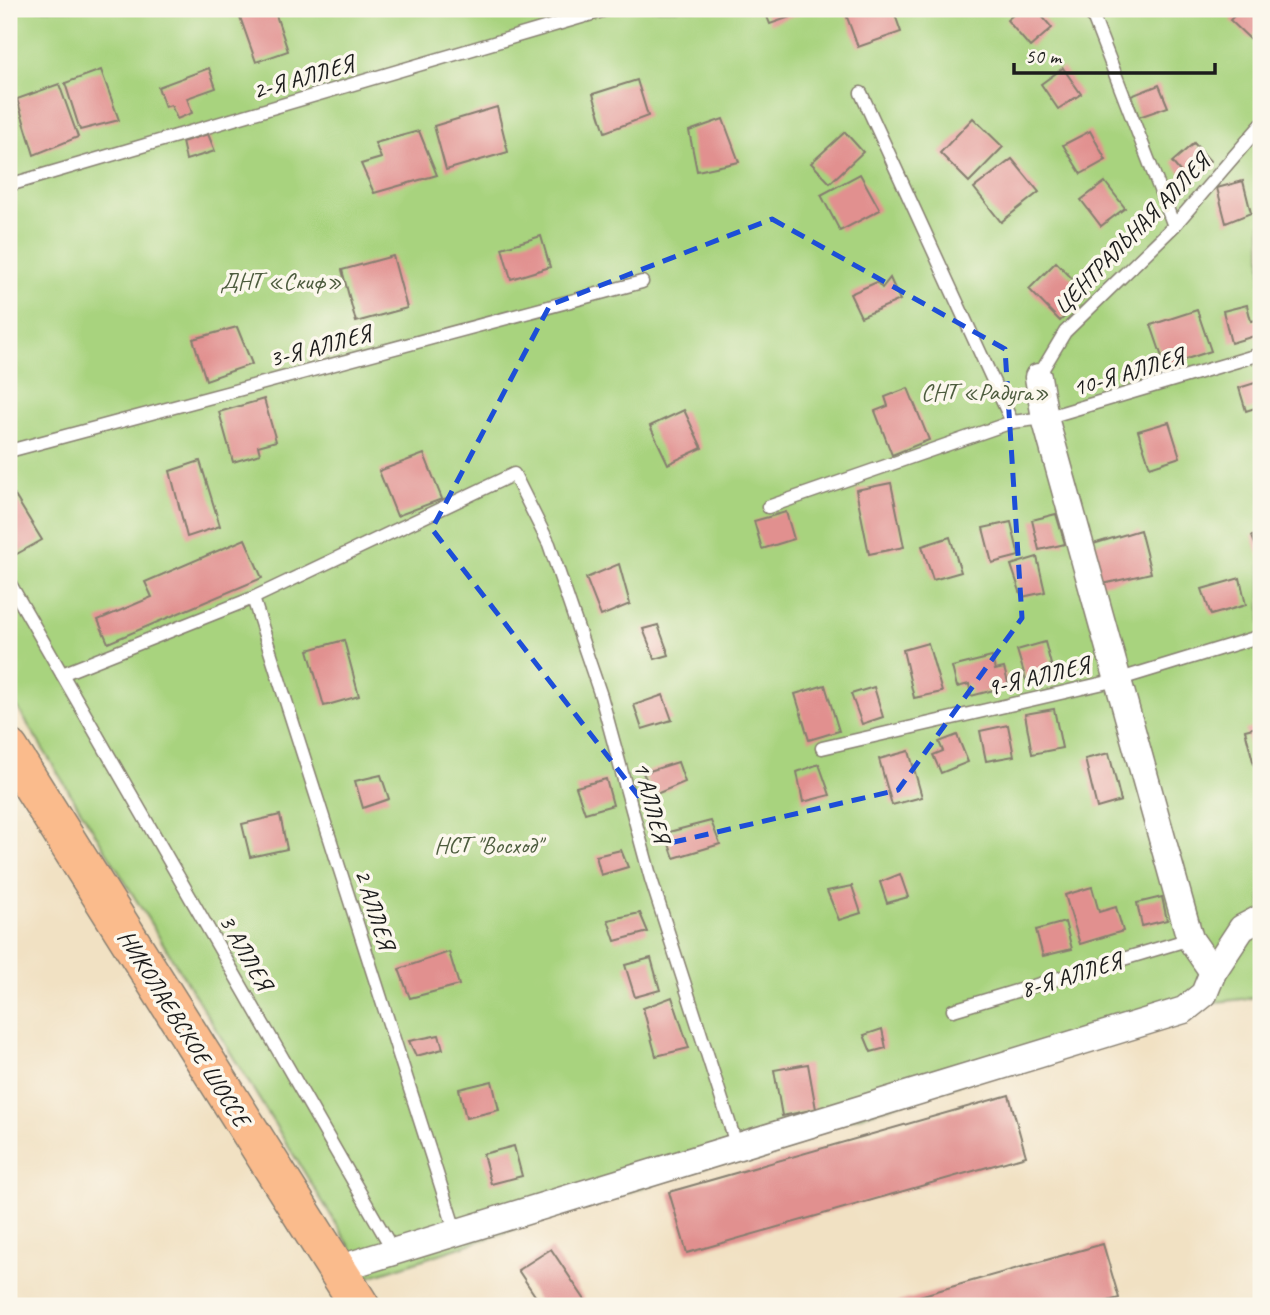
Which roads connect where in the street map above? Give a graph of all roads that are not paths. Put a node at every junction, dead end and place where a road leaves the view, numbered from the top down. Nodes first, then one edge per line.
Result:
1 (609, 9) edge
2 (1090, 9) edge
3 (861, 93) dead end
4 (1261, 125) edge
5 (9, 185) edge
6 (1174, 226) junction
7 (642, 282) dead end
8 (1261, 354) edge
9 (1038, 377) joint
10 (1045, 418) junction
11 (1012, 422) junction
12 (9, 451) edge
13 (768, 507) dead end
14 (9, 582) edge
15 (253, 598) junction
16 (13, 599) edge
17 (1261, 636) edge
18 (62, 674) junction
19 (1117, 680) junction
20 (822, 748) dead end
21 (9, 749) edge
22 (1261, 918) edge
23 (1190, 939) junction
24 (1213, 972) junction
25 (953, 1010) dead end
26 (737, 1147) junction
27 (456, 1233) junction
28 (394, 1252) junction
29 (337, 1269) junction
30 (360, 1306) edge

1 - 5 lane, 2-Я АЛЛЕЯ
2 - 6 lane
3 - 11 lane
4 - 6 lane, ЦЕНТРАЛЬНАЯ АЛЛЕЯ
6 - 9 lane, ЦЕНТРАЛЬНАЯ АЛЛЕЯ
7 - 12 lane, 3-Я АЛЛЕЯ
8 - 10 lane, 10-Я АЛЛЕЯ
9 - 10 street
10 - 11 lane, 10-Я АЛЛЕЯ
10 - 19 street
11 - 13 lane, 10-Я АЛЛЕЯ
14 - 16 lane, 3 АЛЛЕЯ
15 - 18 lane
15 - 26 lane, 1 АЛЛЕЯ
15 - 27 lane, 2 АЛЛЕЯ
16 - 18 lane, 3 АЛЛЕЯ
17 - 19 lane, 9-Я АЛЛЕЯ
18 - 28 lane, 3 АЛЛЕЯ
19 - 20 lane, 9-Я АЛЛЕЯ
19 - 23 street
21 - 29 main road, НИКОЛАЕВСКОЕ ШОССЕ
22 - 24 street
23 - 24 street
23 - 25 lane, 8-Я АЛЛЕЯ
24 - 26 street
26 - 27 street
27 - 28 street
28 - 29 street
29 - 30 main road, НИКОЛАЕВСКОЕ ШОССЕ

